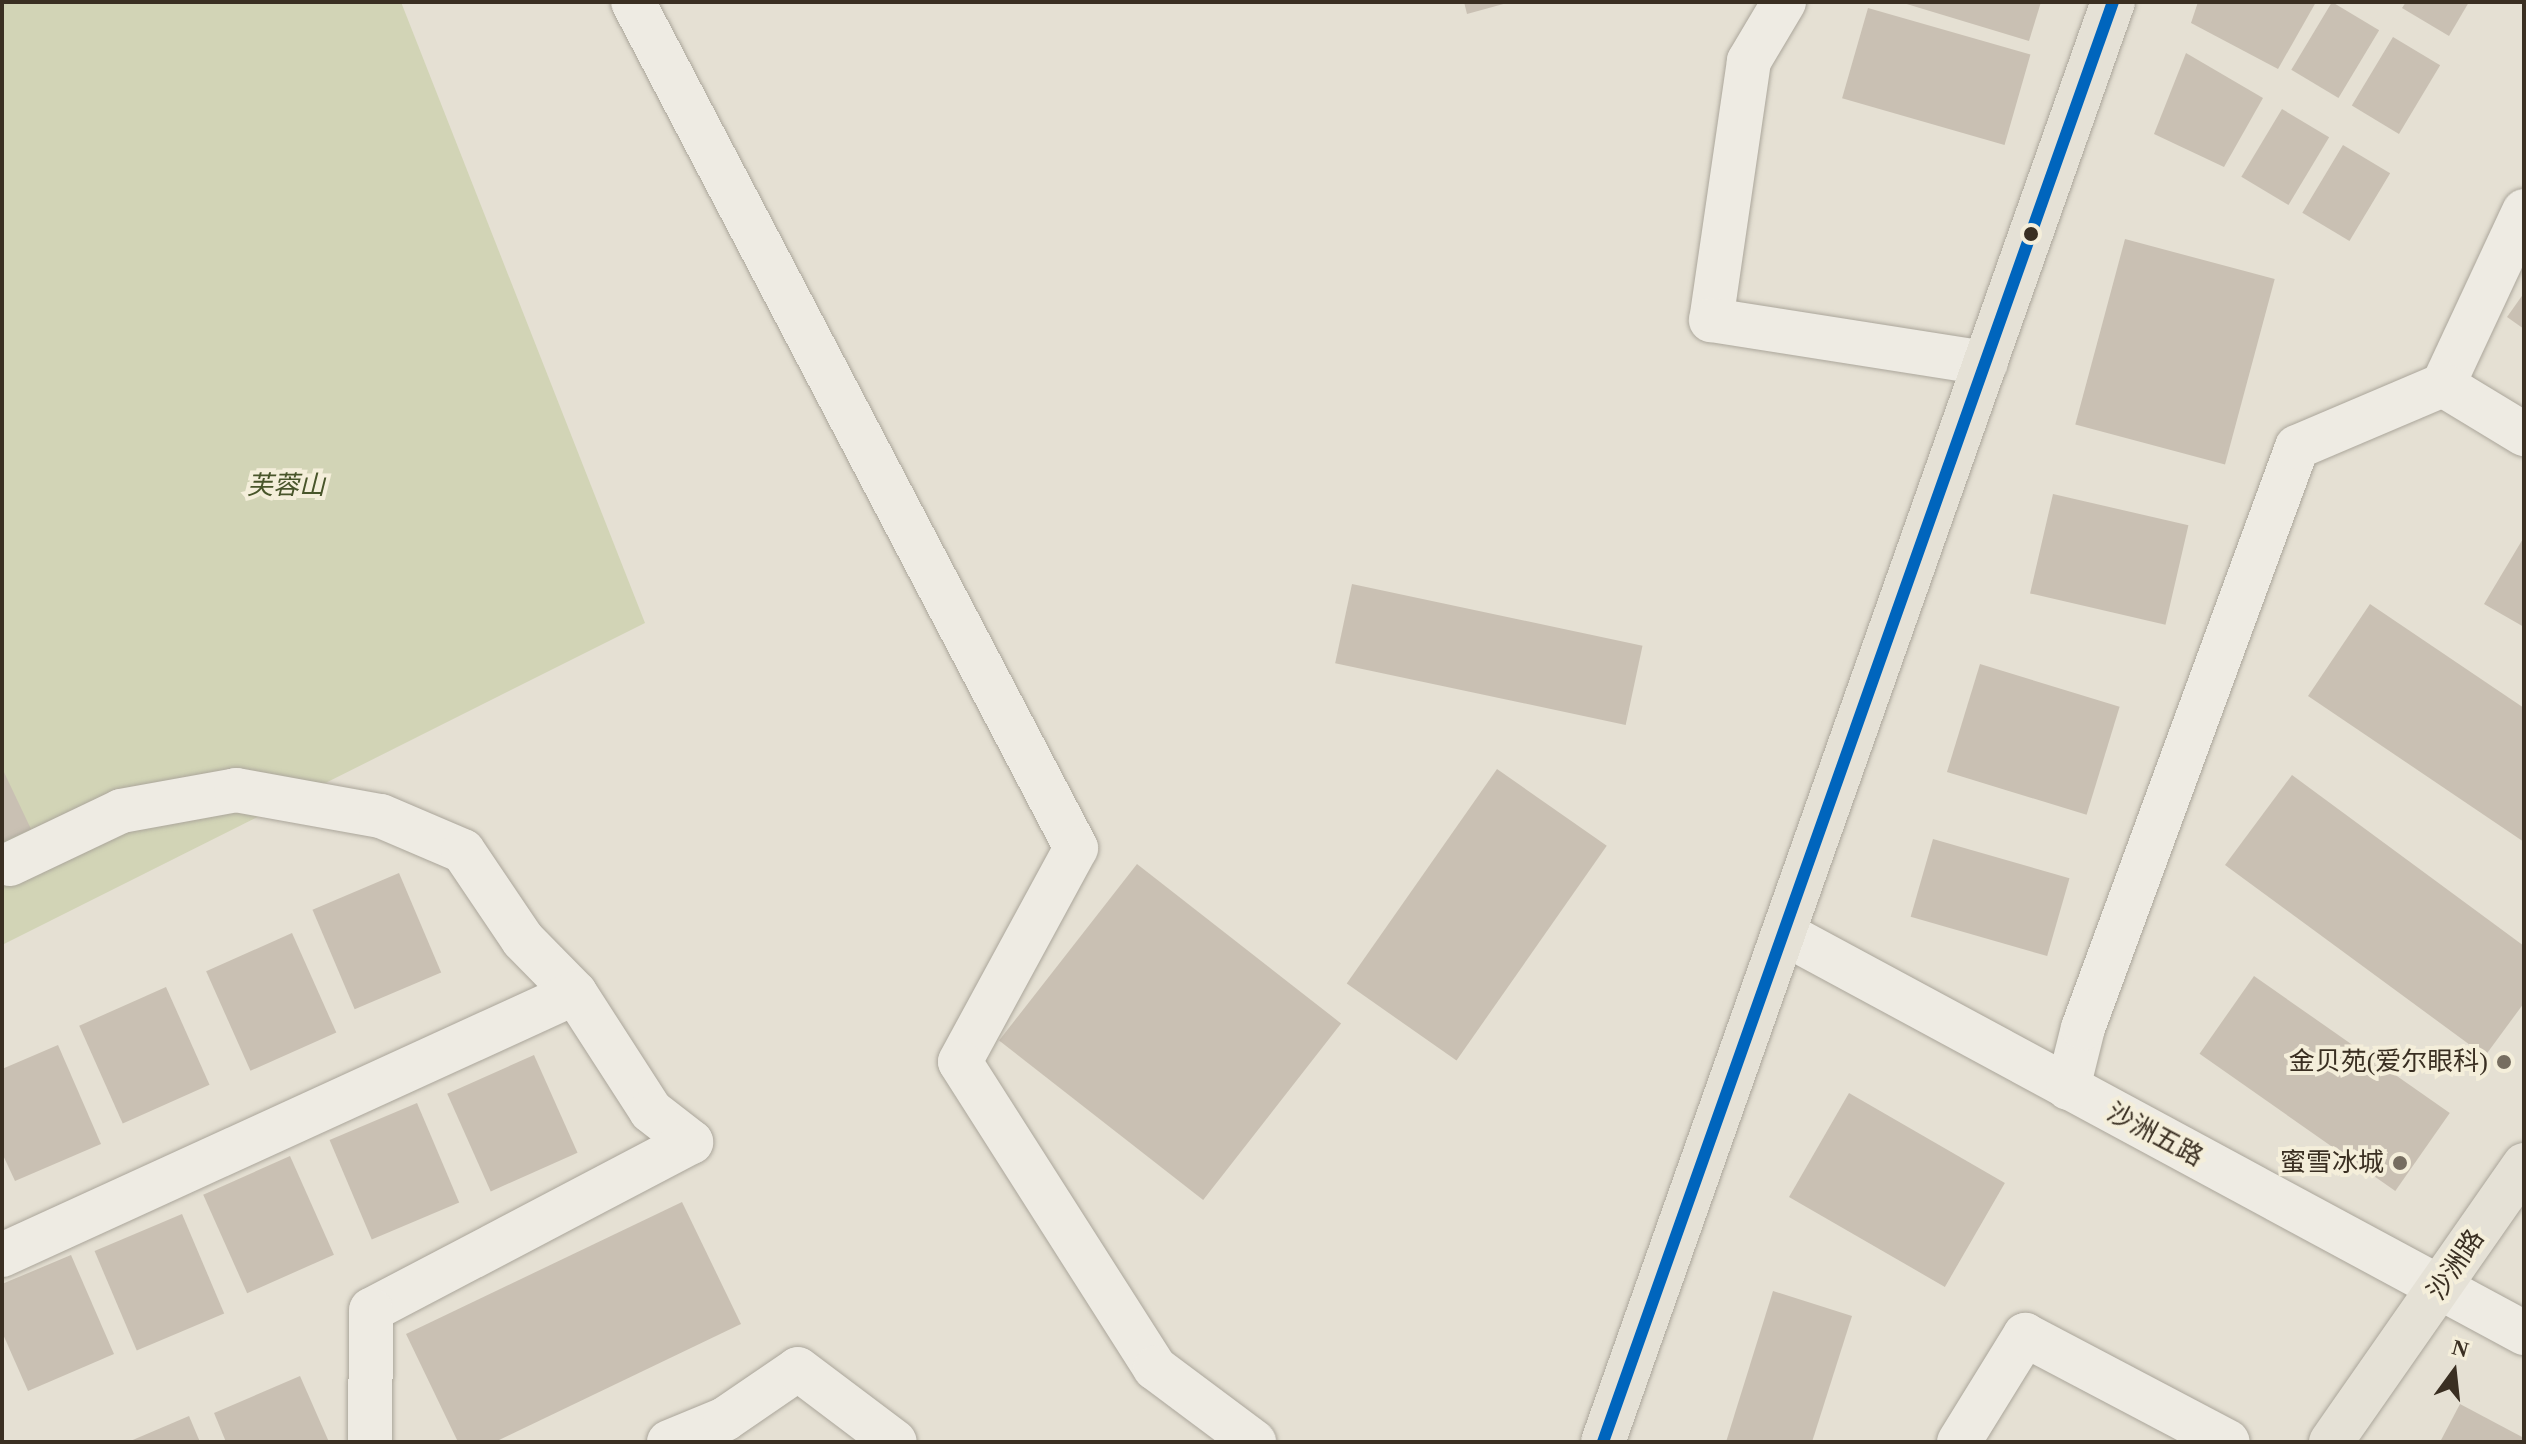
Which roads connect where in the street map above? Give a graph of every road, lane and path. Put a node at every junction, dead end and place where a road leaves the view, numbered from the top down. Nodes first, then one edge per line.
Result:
1 (633, 2) edge
2 (1784, 2) edge
3 (2113, 2) edge
4 (2524, 211) edge
5 (1986, 363) junction
6 (2443, 385) junction
7 (2524, 434) edge
8 (10, 864) dead end
9 (1787, 935) junction
10 (575, 993) junction
11 (2068, 1088) junction
12 (2524, 1165) edge
13 (2, 1255) edge
14 (2440, 1289) junction
15 (2524, 1333) edge
16 (370, 1442) edge
17 (669, 1442) edge
18 (895, 1442) edge
19 (1254, 1442) edge
20 (1603, 1442) edge
21 (1959, 1442) edge
22 (2228, 1442) edge
23 (2331, 1442) edge

1 - 19 street
2 - 5 street
3 - 5 main road
4 - 6 street
5 - 9 main road
6 - 7 street
6 - 11 street
8 - 10 street
9 - 11 street, 沙洲五路
9 - 20 main road
10 - 13 street
10 - 16 street
11 - 14 street, 沙洲五路
12 - 14 main road, 沙洲路
14 - 15 street, 沙洲五路
14 - 23 main road, 沙洲路
17 - 18 street
21 - 22 street

